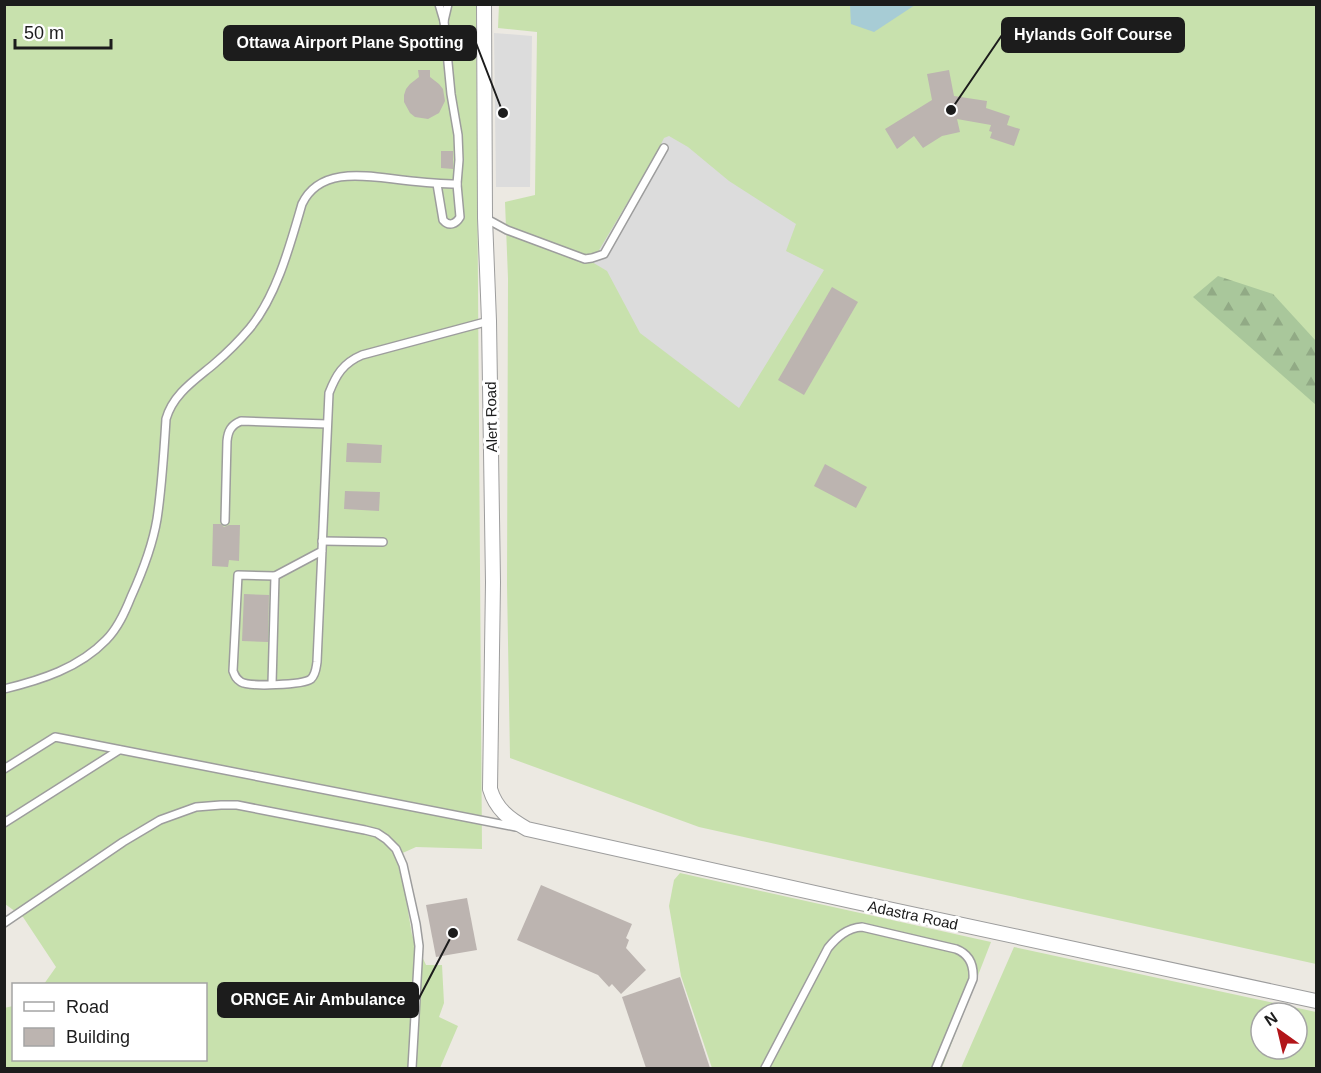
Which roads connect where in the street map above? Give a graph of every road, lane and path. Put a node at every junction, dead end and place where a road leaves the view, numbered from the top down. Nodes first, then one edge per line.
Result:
1 (439, 4) edge
2 (448, 4) edge
3 (484, 4) edge
4 (444, 21) junction
5 (664, 148) dead end
6 (437, 184) junction
7 (457, 184) junction
8 (485, 218) junction
9 (489, 321) junction
10 (327, 424) junction
11 (225, 521) dead end
12 (322, 541) junction
13 (383, 542) dead end
14 (322, 551) junction
15 (275, 576) junction
16 (272, 684) junction
17 (4, 689) edge
18 (119, 750) junction
19 (4, 769) edge
20 (512, 821) joint
21 (4, 823) edge
22 (527, 829) junction
23 (4, 923) edge
24 (1317, 1001) edge
25 (412, 1068) edge
26 (765, 1068) edge
27 (936, 1068) edge

1 - 4 lane
2 - 4 lane
3 - 8 street, Alert Road
4 - 7 lane
5 - 8 lane
6 - 7 lane
6 - 7 lane
6 - 17 lane
8 - 9 street, Alert Road
9 - 10 lane
9 - 20 street, Alert Road
10 - 11 lane
10 - 12 lane
12 - 13 lane
12 - 14 lane
14 - 15 lane
14 - 16 lane
15 - 16 lane
15 - 16 lane
18 - 19 lane
18 - 21 lane
18 - 22 lane
20 - 22 street, Adastra Road
22 - 24 street, Adastra Road
23 - 25 lane
26 - 27 lane

